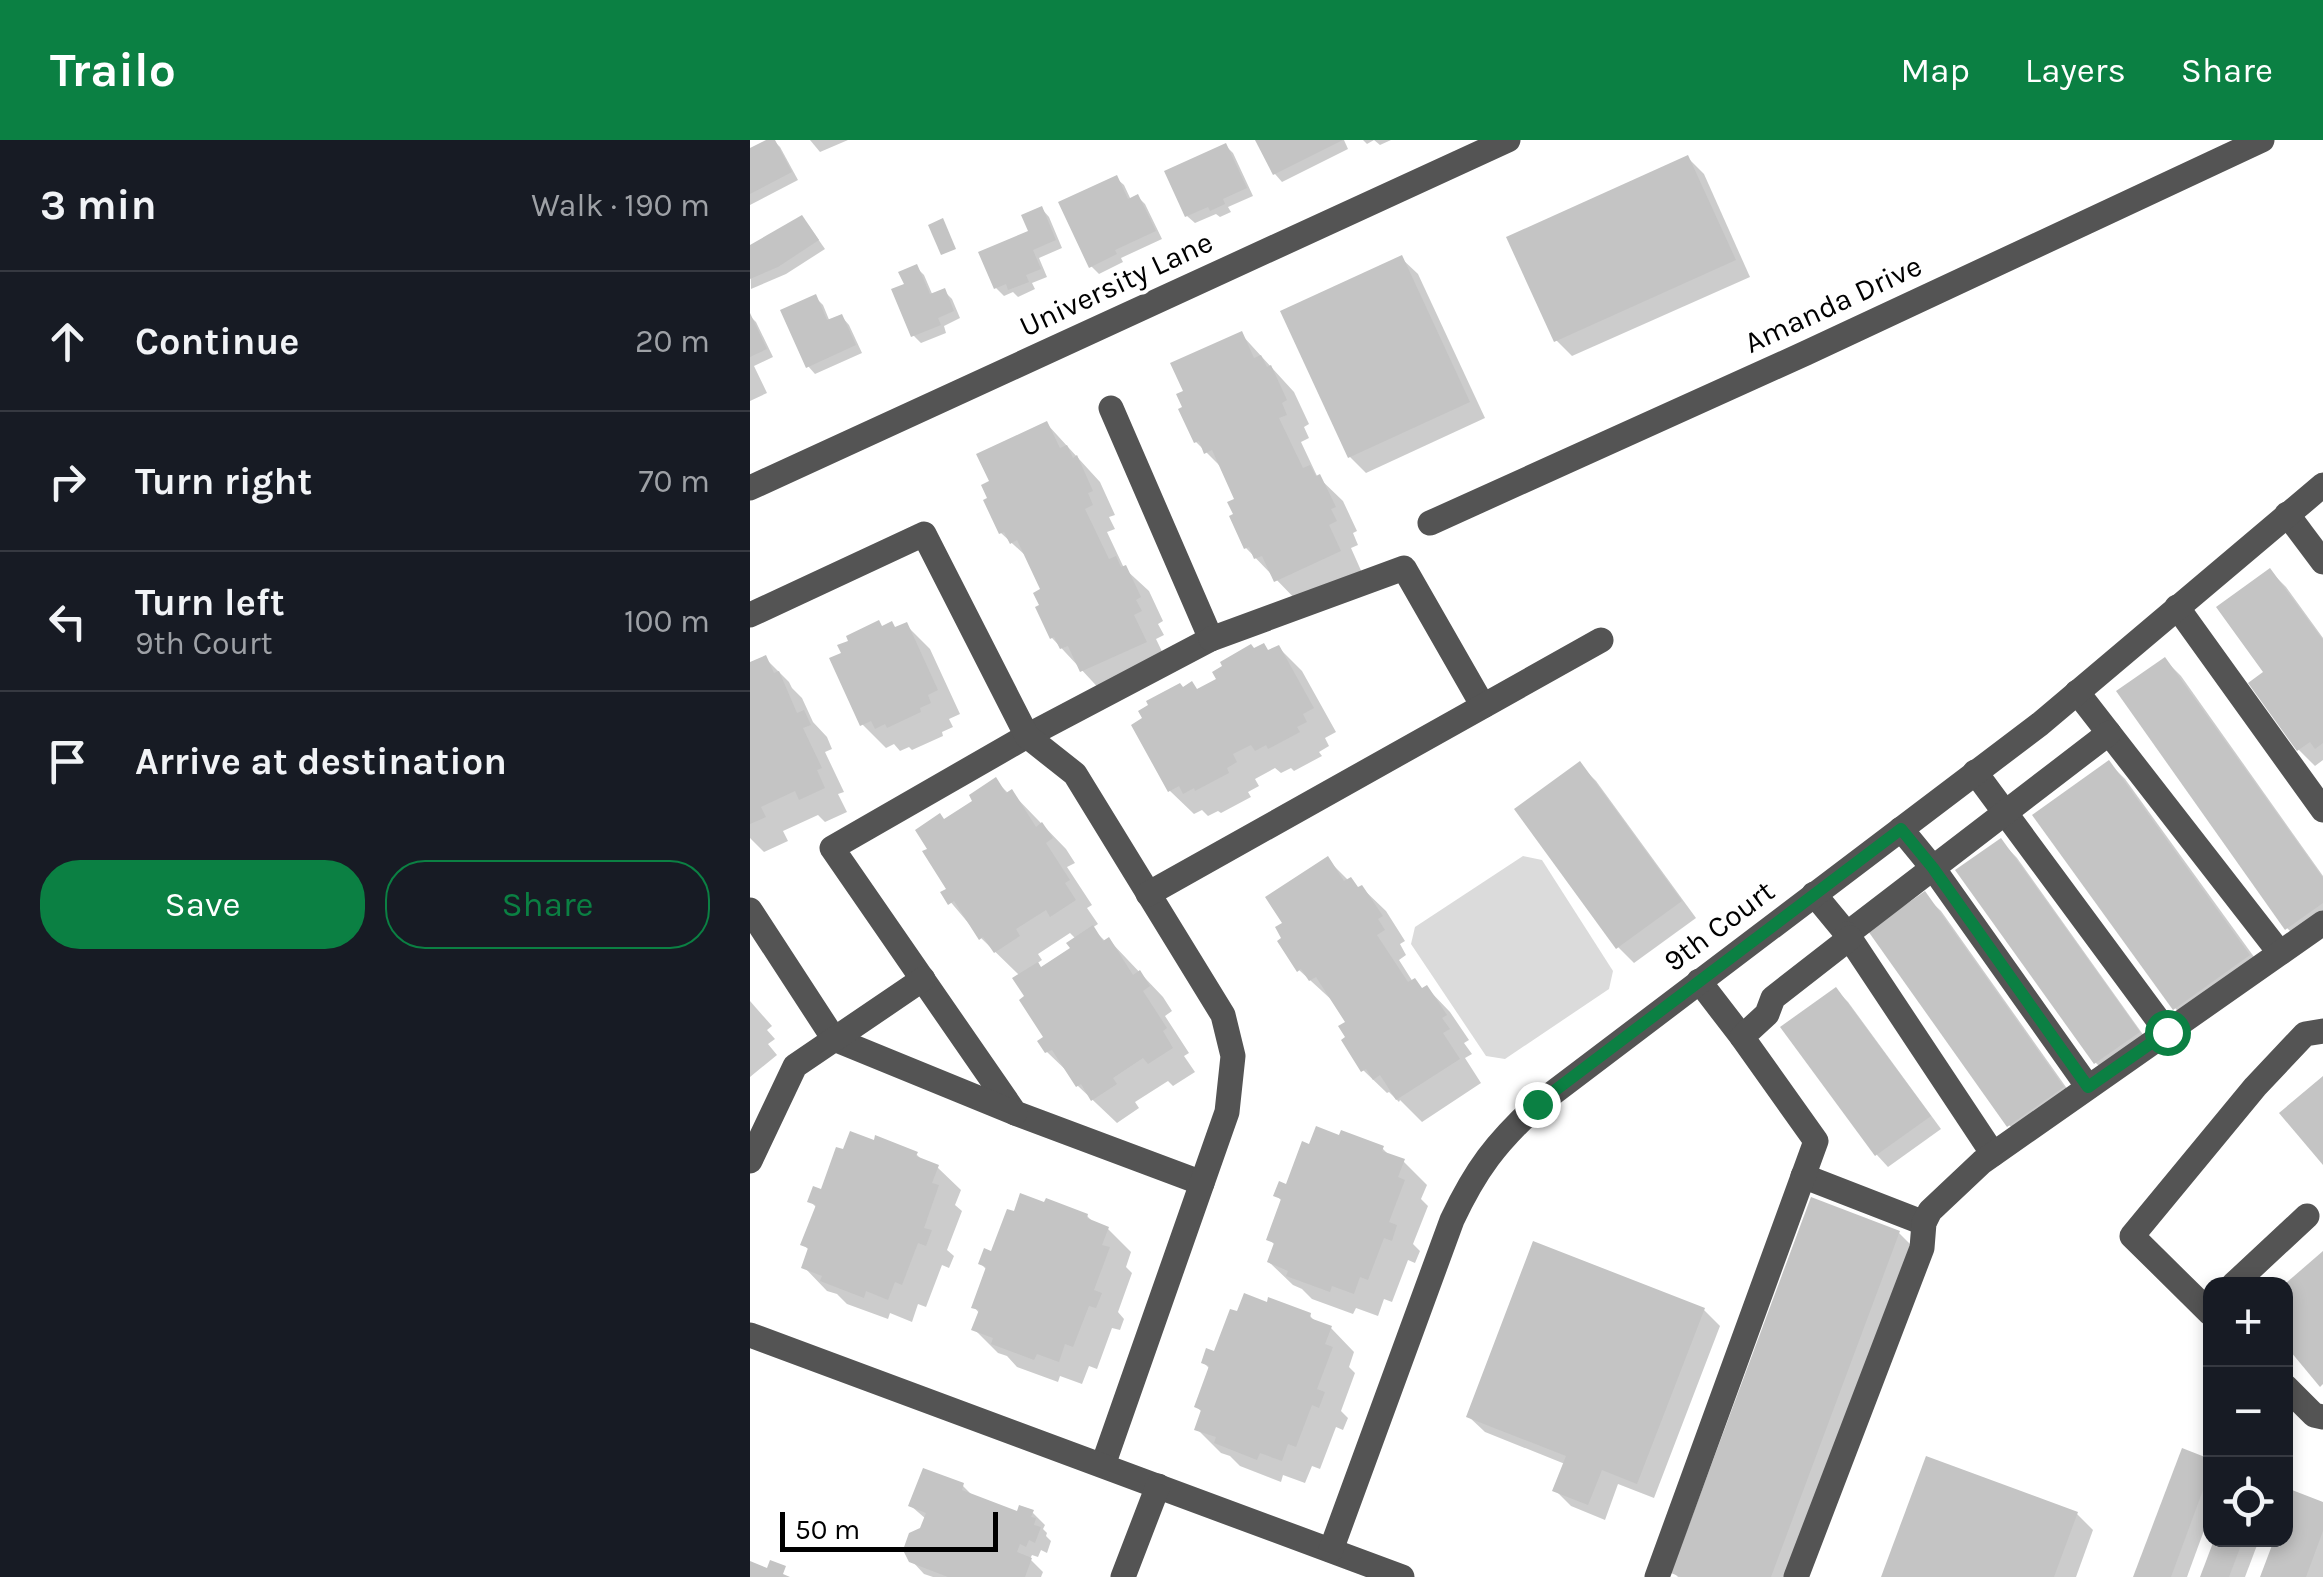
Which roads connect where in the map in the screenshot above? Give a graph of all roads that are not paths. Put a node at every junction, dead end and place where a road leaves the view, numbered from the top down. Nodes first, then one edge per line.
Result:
1 (1508, 140) edge
2 (2262, 140) edge
3 (1111, 408) dead end
4 (2323, 485) edge
5 (750, 488) edge
6 (2287, 514) junction
7 (1430, 523) dead end
8 (2323, 562) edge
9 (2178, 607) junction
10 (750, 615) edge
11 (1211, 639) junction
12 (1601, 640) dead end
13 (2077, 692) junction
14 (1483, 706) junction
15 (2109, 733) junction
16 (1027, 736) junction
17 (1976, 772) junction
18 (2323, 808) edge
19 (2006, 811) junction
20 (1901, 829) junction
21 (1933, 868) junction
22 (1148, 894) junction
23 (1814, 894) junction
24 (750, 910) edge
25 (2323, 923) edge
26 (1848, 936) junction
27 (2280, 953) junction
28 (923, 980) junction
29 (1699, 981) junction
30 (2323, 1031) edge
31 (2167, 1032) junction
32 (1742, 1037) junction
33 (834, 1039) junction
34 (2088, 1087) junction
35 (1015, 1114) junction
36 (1993, 1154) junction
37 (750, 1162) edge
38 (1803, 1176) junction
39 (1202, 1182) junction
40 (2307, 1216) dead end
41 (1924, 1224) junction
42 (2242, 1277) edge
43 (2203, 1304) edge
44 (750, 1335) edge
45 (2293, 1394) edge
46 (2323, 1417) edge
47 (1102, 1465) junction
48 (1158, 1486) junction
49 (1331, 1550) junction
50 (1123, 1577) edge
51 (1402, 1577) edge
52 (1657, 1577) edge
53 (1796, 1577) edge

1 - 5 street, University Lane
2 - 7 street, Amanda Drive
3 - 11 street
4 - 6 street, 9th Court
6 - 8 street
6 - 9 street, 9th Court
9 - 13 street, 9th Court
9 - 18 street
10 - 16 street
11 - 14 street
11 - 16 street
12 - 14 street
13 - 15 street
13 - 17 street, 9th Court
14 - 22 street
15 - 19 street
15 - 27 street
16 - 22 street
16 - 28 street
17 - 19 street
17 - 20 street, 9th Court
19 - 21 street
19 - 31 street
20 - 21 street
20 - 23 street, 9th Court
21 - 26 street
21 - 34 street
22 - 39 street
23 - 26 street
23 - 29 street, 9th Court
24 - 33 street
25 - 27 street
26 - 32 street
26 - 36 street
27 - 31 street
28 - 33 street
28 - 35 street
29 - 32 street
29 - 49 street, 9th Court
30 - 43 street
31 - 34 street
32 - 38 street
33 - 35 street
33 - 37 street
34 - 36 street
35 - 39 street
36 - 41 street
38 - 41 street
38 - 52 street
39 - 47 street
40 - 42 street
41 - 53 street
44 - 47 street
45 - 46 street
47 - 48 street
48 - 49 street
48 - 50 street
49 - 51 street

